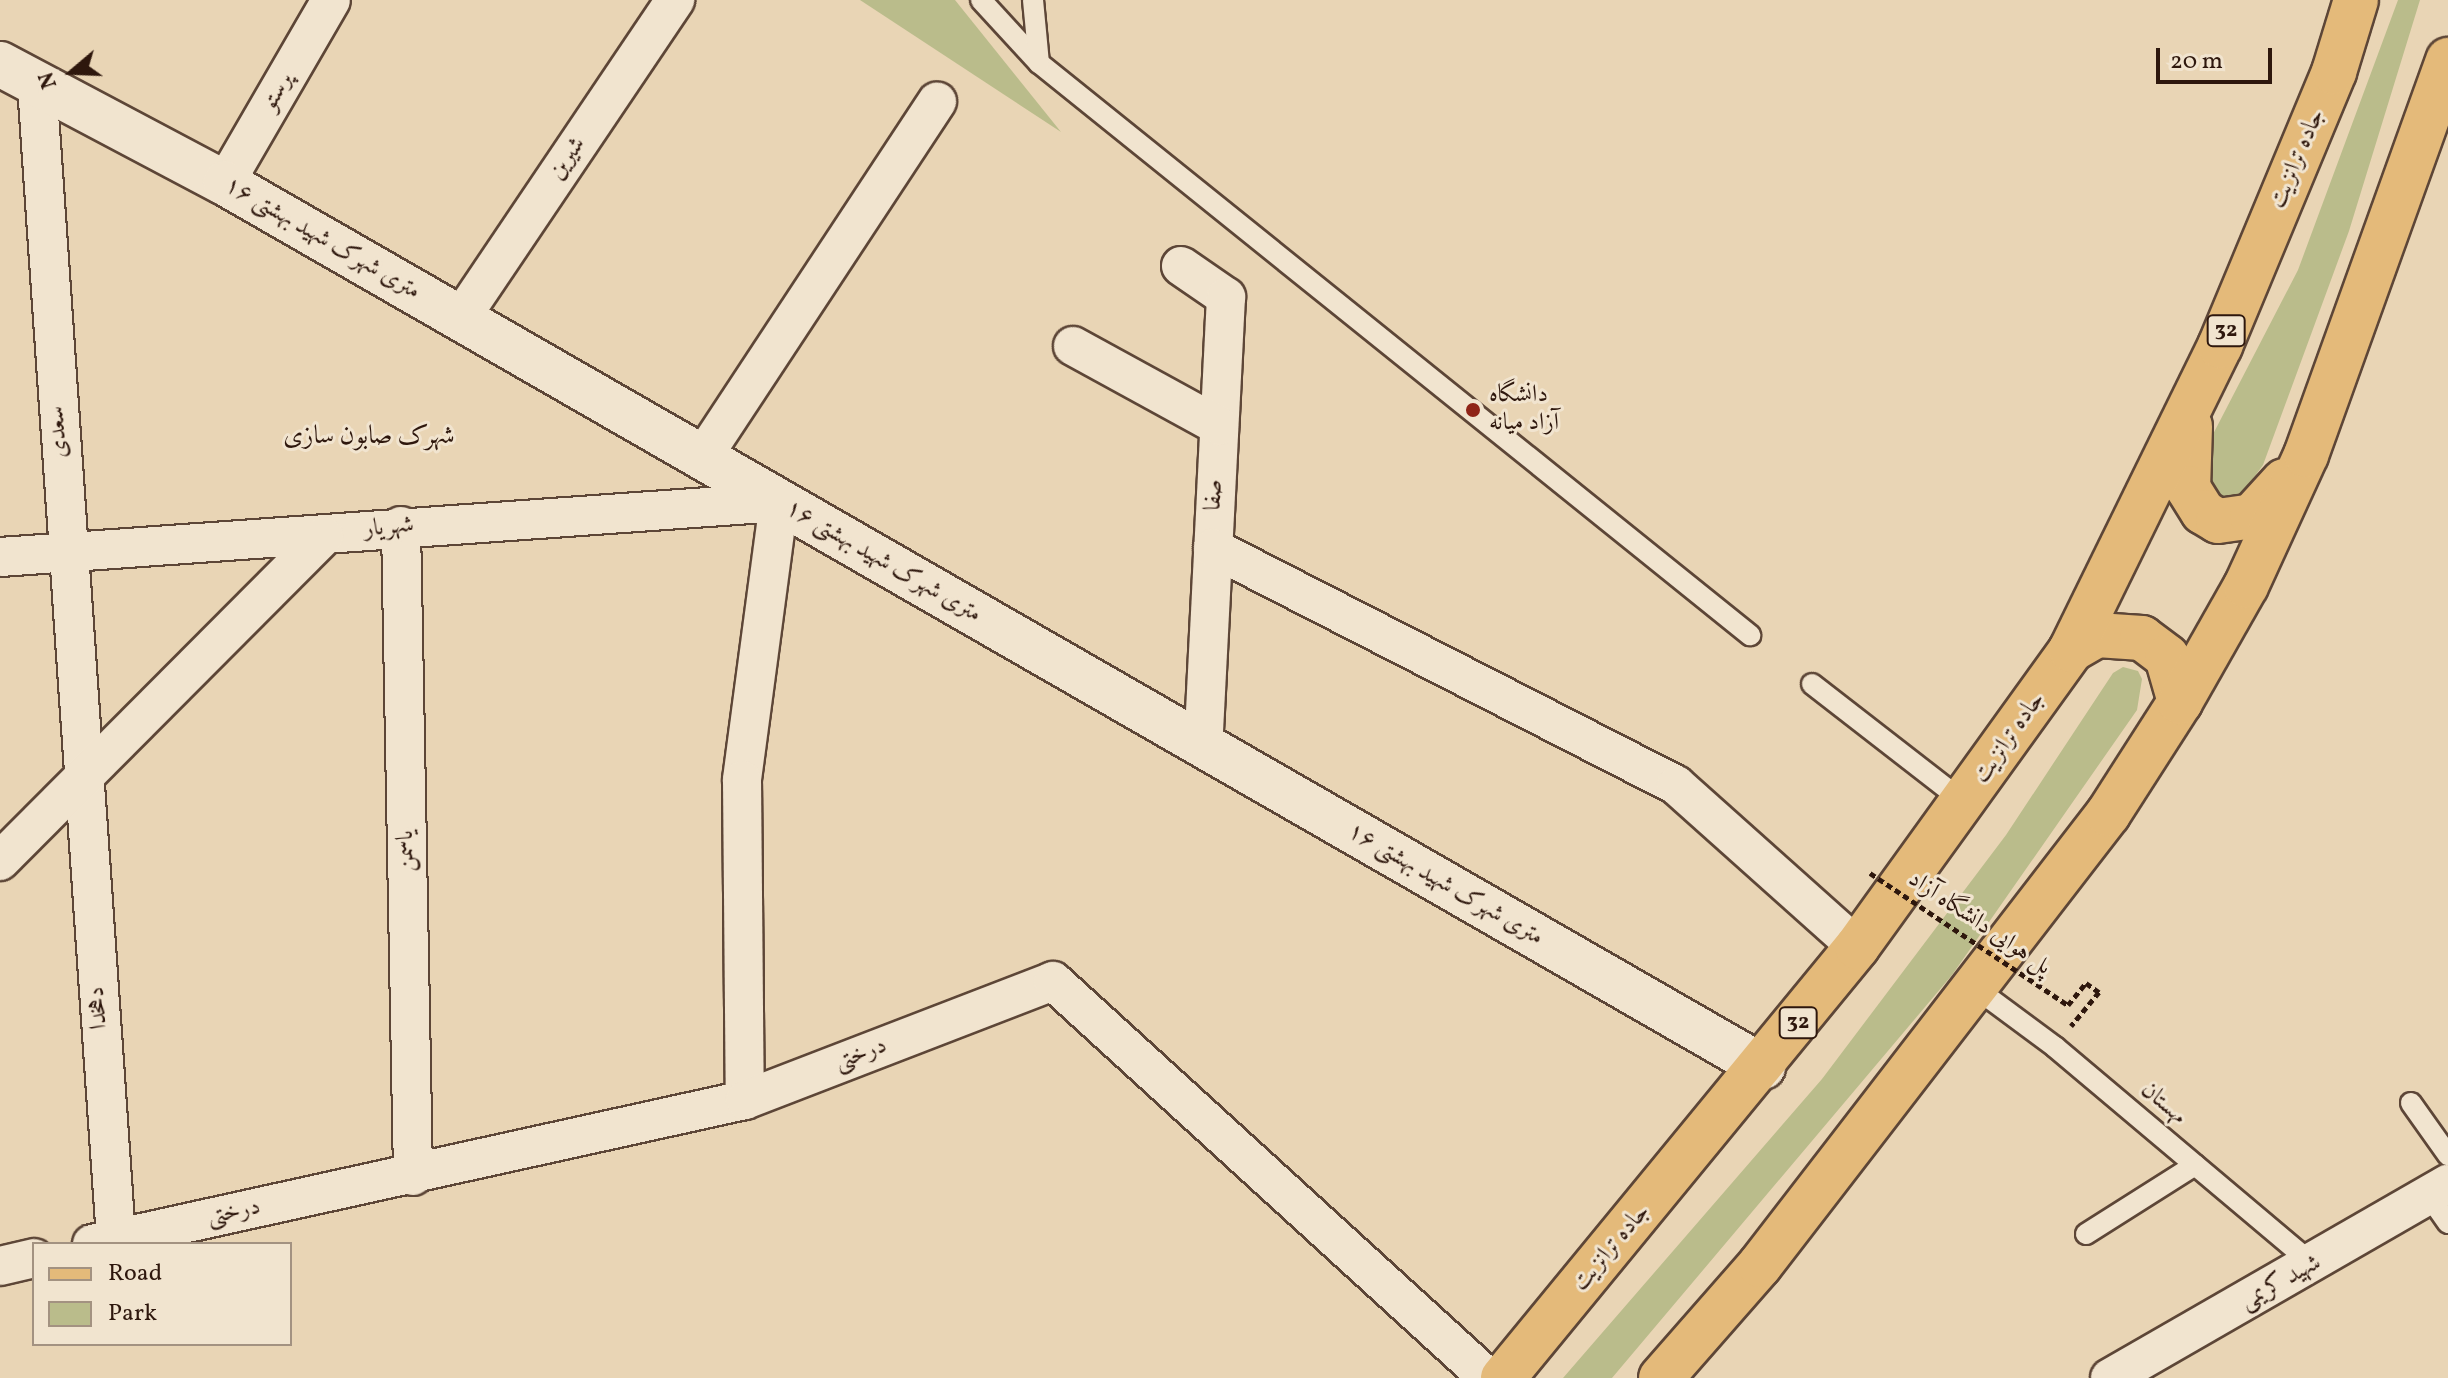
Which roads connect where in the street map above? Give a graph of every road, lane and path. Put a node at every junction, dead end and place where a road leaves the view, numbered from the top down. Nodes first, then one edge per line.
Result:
1 (331, 0) edge
2 (675, 0) edge
3 (981, 0) edge
4 (1033, 0) edge
5 (2356, 0) edge
6 (2448, 60) edge
7 (1039, 63) junction
8 (18, 75) edge
9 (937, 101) dead end
10 (225, 183) junction
11 (1181, 266) dead end
12 (460, 319) junction
13 (1073, 346) dead end
14 (2193, 408) junction
15 (1219, 426) junction
16 (2306, 455) junction
17 (702, 458) junction
18 (779, 502) junction
19 (401, 526) junction
20 (324, 536) junction
21 (1213, 548) junction
22 (67, 553) junction
23 (0, 557) edge
24 (1750, 635) dead end
25 (2071, 650) junction
26 (1812, 684) dead end
27 (2180, 702) junction
28 (1203, 746) junction
29 (83, 779) junction
30 (1964, 802) junction
31 (0, 861) edge
32 (1870, 873) dead end
33 (1857, 947) junction
34 (1974, 987) junction
35 (2055, 1047) junction
36 (1763, 1067) junction
37 (745, 1100) junction
38 (2411, 1103) dead end
39 (2448, 1155) edge
40 (2195, 1165) junction
41 (413, 1176) junction
42 (2442, 1201) edge
43 (2086, 1234) dead end
44 (104, 1241) edge
45 (32, 1258) edge
46 (2314, 1265) junction
47 (0, 1266) edge
48 (1488, 1378) edge
49 (1503, 1378) edge
50 (1661, 1378) edge
51 (2110, 1378) edge

1 - 10 street, پرستو
2 - 12 street, شیرین
3 - 7 lane
4 - 7 lane
5 - 14 main road, جاده ترانزیت / 32
6 - 16 main road
7 - 24 lane
8 - 10 street, ۱۶ متری شهرک شهيد بهشتی
8 - 22 street, سعدی
9 - 17 street
10 - 12 street, ۱۶ متری شهرک شهيد بهشتی
11 - 15 street, صفا
12 - 17 street, ۱۶ متری شهرک شهيد بهشتی
13 - 15 street
14 - 16 main road
14 - 25 main road, جاده ترانزیت / 32
15 - 21 street, صفا
16 - 27 main road
17 - 18 street, ۱۶ متری شهرک شهيد بهشتی
18 - 19 street, شهریار
18 - 28 street, ۱۶ متری شهرک شهيد بهشتی
18 - 37 street
19 - 20 street, شهریار
19 - 41 street, یاسمن
20 - 22 street, شهریار
20 - 29 street
21 - 28 street, صفا
21 - 33 street
22 - 23 street, شهریار
22 - 29 street, سعدی
25 - 27 main road
25 - 30 main road, جاده ترانزیت / 32
26 - 30 lane
27 - 34 main road
28 - 36 street, ۱۶ متری شهرک شهيد بهشتی
29 - 31 street
29 - 44 street, دهخدا
30 - 33 main road, جاده ترانزیت / 32
32 - 35 path, پل هوایی دانشگاه آزاد, bridge
33 - 36 main road, جاده ترانزیت / 32
34 - 35 lane, مهستان
34 - 50 main road
35 - 40 lane, مهستان
36 - 49 main road, جاده ترانزیت / 32
37 - 41 street, درختی
37 - 48 street, درختی
38 - 39 lane
40 - 43 lane
40 - 46 lane, مهستان
41 - 44 street, درختی
42 - 46 street, شهید کریمی
45 - 47 street
46 - 51 street, شهید کریمی

